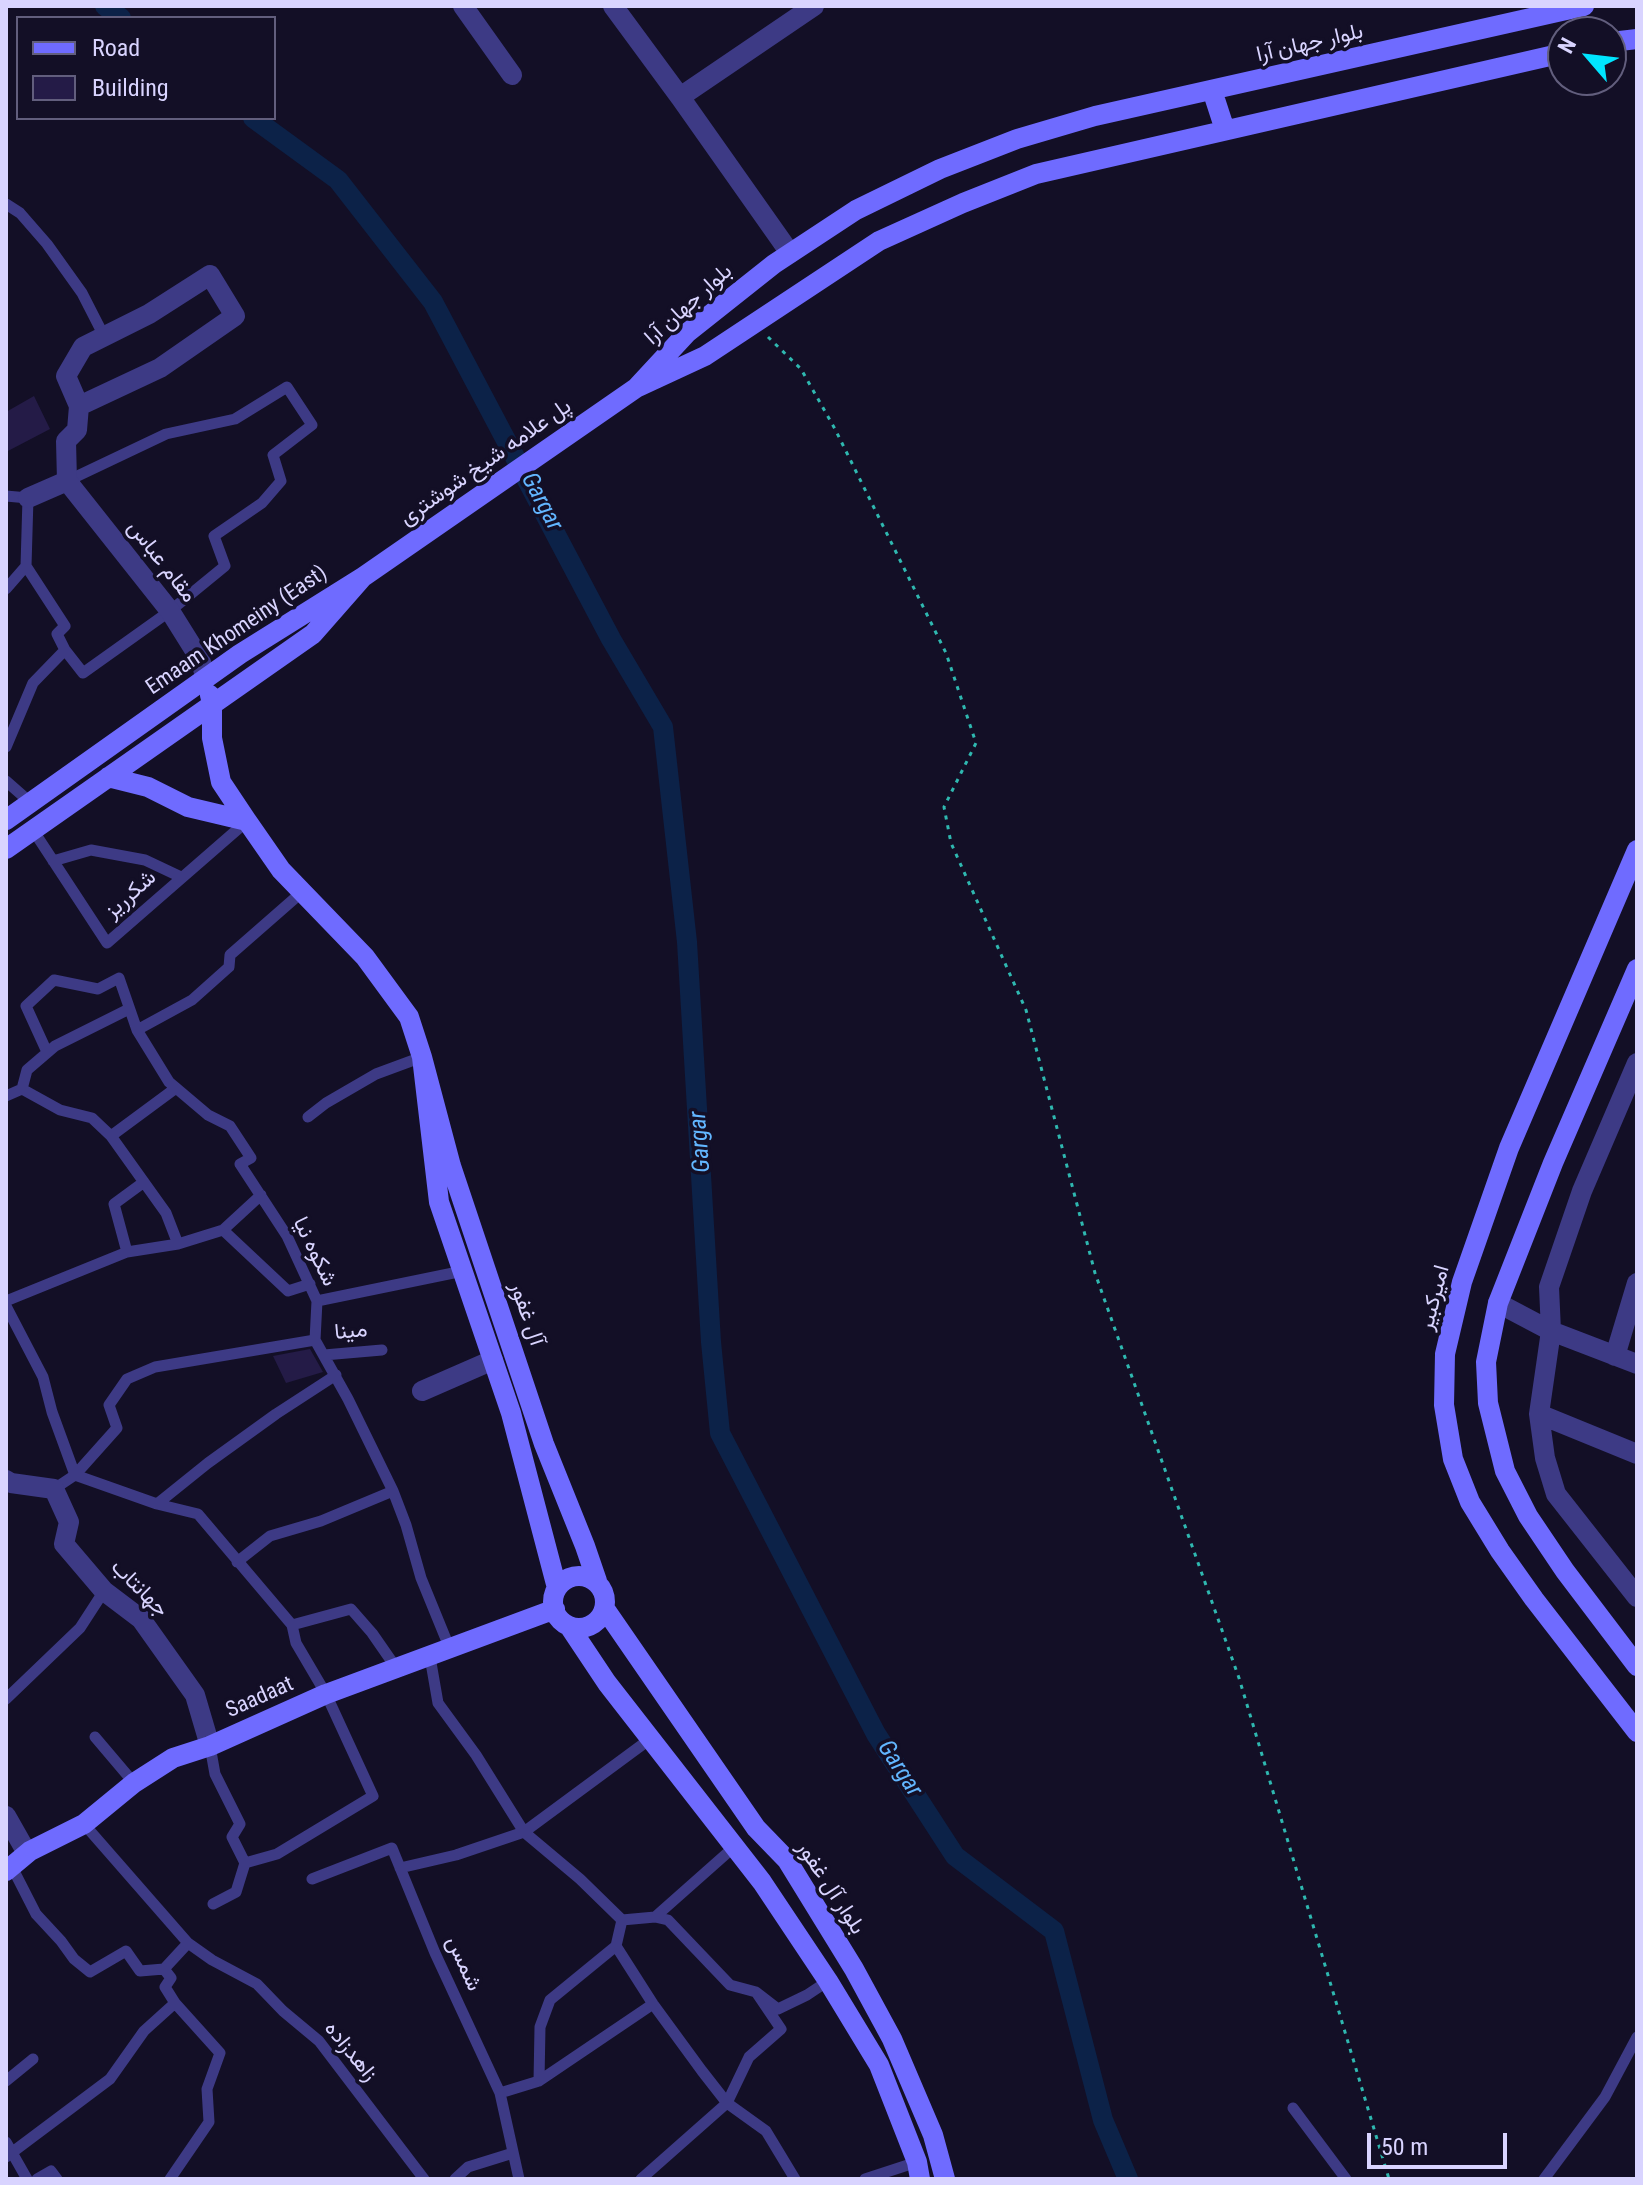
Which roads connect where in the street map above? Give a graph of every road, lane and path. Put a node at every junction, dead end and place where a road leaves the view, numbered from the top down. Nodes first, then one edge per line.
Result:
1 (463, 6) edge
2 (613, 6) edge
3 (814, 6) edge
4 (1584, 6) edge
5 (1547, 57) edge
6 (512, 75) dead end
7 (1212, 90) junction
8 (680, 97) junction
9 (1225, 130) junction
10 (6, 204) edge
11 (790, 253) junction
12 (754, 323) junction
13 (104, 336) junction
14 (636, 388) junction
15 (79, 406) junction
16 (67, 481) junction
17 (6, 496) edge
18 (28, 498) junction
19 (26, 566) junction
20 (363, 577) junction
21 (6, 589) edge
22 (170, 611) junction
23 (65, 650) junction
24 (206, 679) junction
25 (212, 703) junction
26 (6, 747) edge
27 (108, 777) junction
28 (6, 781) edge
29 (31, 803) junction
30 (6, 820) edge
31 (247, 821) junction
32 (33, 830) junction
33 (6, 849) edge
34 (1637, 850) edge
35 (53, 861) junction
36 (181, 877) junction
37 (302, 892) junction
38 (1637, 969) edge
39 (129, 1009) junction
40 (137, 1030) junction
41 (47, 1052) junction
42 (422, 1057) junction
43 (1637, 1063) edge
44 (176, 1088) junction
45 (22, 1089) junction
46 (6, 1096) edge
47 (308, 1117) dead end
48 (111, 1136) junction
49 (144, 1182) junction
50 (261, 1195) junction
51 (223, 1230) junction
52 (178, 1244) junction
53 (127, 1252) junction
54 (463, 1271) junction
55 (1637, 1283) edge
56 (310, 1284) junction
57 (317, 1301) junction
58 (6, 1303) edge
59 (1498, 1303) junction
60 (1551, 1331) junction
61 (315, 1340) junction
62 (382, 1350) dead end
63 (324, 1355) junction
64 (1615, 1356) junction
65 (493, 1360) junction
66 (1637, 1364) edge
67 (336, 1375) junction
68 (422, 1391) dead end
69 (1539, 1414) junction
70 (1637, 1454) edge
71 (75, 1475) junction
72 (6, 1480) edge
73 (54, 1489) junction
74 (393, 1491) junction
75 (157, 1504) junction
76 (237, 1562) junction
77 (597, 1581) junction
78 (557, 1588) junction
79 (104, 1591) junction
80 (1637, 1597) edge
81 (555, 1609) junction
82 (605, 1609) junction
83 (292, 1625) junction
84 (569, 1626) junction
85 (450, 1649) junction
86 (430, 1657) junction
87 (1637, 1666) edge
88 (397, 1669) junction
89 (326, 1694) junction
90 (6, 1699) edge
91 (1637, 1732) edge
92 (95, 1737) dead end
93 (650, 1739) junction
94 (210, 1746) junction
95 (134, 1783) junction
96 (6, 1816) edge
97 (84, 1824) junction
98 (524, 1832) junction
99 (734, 1847) junction
100 (245, 1863) junction
101 (15, 1864) edge
102 (400, 1868) junction
103 (312, 1879) dead end
104 (213, 1904) dead end
105 (655, 1917) junction
106 (622, 1920) junction
107 (188, 1943) junction
108 (616, 1946) junction
109 (164, 1969) junction
110 (828, 1981) junction
111 (756, 1992) junction
112 (175, 2003) junction
113 (653, 2004) junction
114 (1637, 2037) edge
115 (33, 2059) dead end
116 (6, 2081) edge
117 (539, 2081) junction
118 (500, 2093) junction
119 (727, 2103) junction
120 (1293, 2108) dead end
121 (8, 2151) edge
122 (513, 2153) junction
123 (918, 2171) edge
124 (420, 2178) edge
125 (27, 2179) edge
126 (37, 2179) edge
127 (57, 2179) edge
128 (170, 2179) edge
129 (455, 2179) edge
130 (519, 2179) edge
131 (641, 2179) edge
132 (795, 2179) edge
133 (865, 2179) edge
134 (945, 2179) edge
135 (1346, 2179) edge
136 (1389, 2179) edge
137 (1544, 2179) edge

1 - 6 street
2 - 8 street
3 - 8 street
4 - 7 street, بلوار جهان آرا
5 - 9 street, بلوار جهان آرا
7 - 9 street
7 - 11 street, بلوار جهان آرا
8 - 11 street
9 - 12 street, بلوار جهان آرا
10 - 13 lane
11 - 14 street, بلوار جهان آرا
12 - 14 street, بلوار جهان آرا
12 - 136 path
13 - 15 street
13 - 15 street
14 - 20 street, پل علامه شیخ شوشتری
15 - 16 street
16 - 18 street
16 - 22 street, مقام عباس
16 - 22 lane
17 - 18 lane
18 - 19 lane
19 - 21 lane
19 - 23 lane
20 - 24 street, Emaam Khomeiny (East)
20 - 25 street, Emaam Khomeiny (East)
22 - 23 lane
22 - 24 street, مقام عباس
23 - 26 lane
24 - 25 street, آل غفور
24 - 29 street, Emaam Khomeiny (East)
25 - 27 street, Emaam Khomeiny (East)
25 - 31 street, آل غفور
27 - 31 street
27 - 32 street, Emaam Khomeiny (East)
28 - 29 lane
29 - 30 street, Emaam Khomeiny (East)
31 - 36 lane, شکرریز
31 - 37 street, آل غفور
32 - 33 street, Emaam Khomeiny (East)
32 - 35 lane
34 - 91 street, امیرکبیر
35 - 36 lane, شکرریز
35 - 36 lane, شکرریز
37 - 40 lane
37 - 42 street, آل غفور
38 - 59 street
39 - 40 lane, شکوه نیا
39 - 41 lane
39 - 41 lane, شکوه نیا
40 - 44 lane, شکوه نیا
41 - 45 lane
42 - 47 lane
42 - 54 street, آل غفور
42 - 77 street, آل غفور
43 - 60 street
44 - 48 lane
44 - 50 lane, شکوه نیا
45 - 46 lane
45 - 48 lane
48 - 49 lane
49 - 52 lane
49 - 53 lane
50 - 51 lane
50 - 56 lane, شکوه نیا
51 - 52 lane
51 - 56 lane
52 - 53 lane
53 - 58 lane
54 - 57 lane
54 - 65 street, آل غفور
55 - 64 street
56 - 57 lane, شکوه نیا
57 - 61 lane, شکوه نیا
58 - 71 lane
59 - 60 street
59 - 87 street
60 - 64 street
60 - 69 street
61 - 63 lane
61 - 71 lane
62 - 63 lane, مینا
63 - 67 lane
64 - 66 street
65 - 68 street
65 - 78 street, آل غفور
67 - 74 lane
67 - 75 lane
69 - 70 street
69 - 80 street
71 - 73 lane
71 - 75 lane
72 - 73 street
73 - 79 street, جهانتاب
74 - 76 lane
74 - 85 lane
75 - 76 lane
76 - 83 lane
77 - 78 street
77 - 82 street
78 - 81 street
79 - 90 lane
79 - 94 street, جهانتاب
81 - 84 street
81 - 85 street, Saadaat
82 - 84 street
82 - 134 street, بلوار آل غفور
83 - 88 lane
83 - 89 lane
84 - 93 street
85 - 86 street, Saadaat
86 - 88 street, Saadaat
86 - 98 lane
88 - 89 street, Saadaat
89 - 94 street, Saadaat
89 - 100 lane
92 - 95 lane
93 - 98 lane
93 - 99 street
94 - 95 street, Saadaat
94 - 100 lane
95 - 97 street, Saadaat
96 - 101 street
97 - 101 street, Saadaat
97 - 107 lane, زاهدزاده
98 - 102 lane
98 - 106 lane
99 - 105 lane
99 - 110 street
100 - 104 lane
101 - 109 lane
102 - 103 lane
102 - 118 lane, شمس
105 - 106 lane
105 - 111 lane
106 - 108 lane
107 - 109 lane
107 - 124 lane, زاهدزاده
108 - 113 lane
108 - 117 lane
109 - 112 lane
110 - 111 lane
110 - 123 street
111 - 119 lane
112 - 121 lane
112 - 128 lane
113 - 117 lane
113 - 119 lane
114 - 137 lane
115 - 116 lane
117 - 118 lane
118 - 122 lane, شمس
119 - 131 lane
119 - 132 lane
120 - 135 lane
121 - 125 lane
122 - 129 lane
122 - 130 lane, شمس
123 - 133 lane
126 - 127 lane

